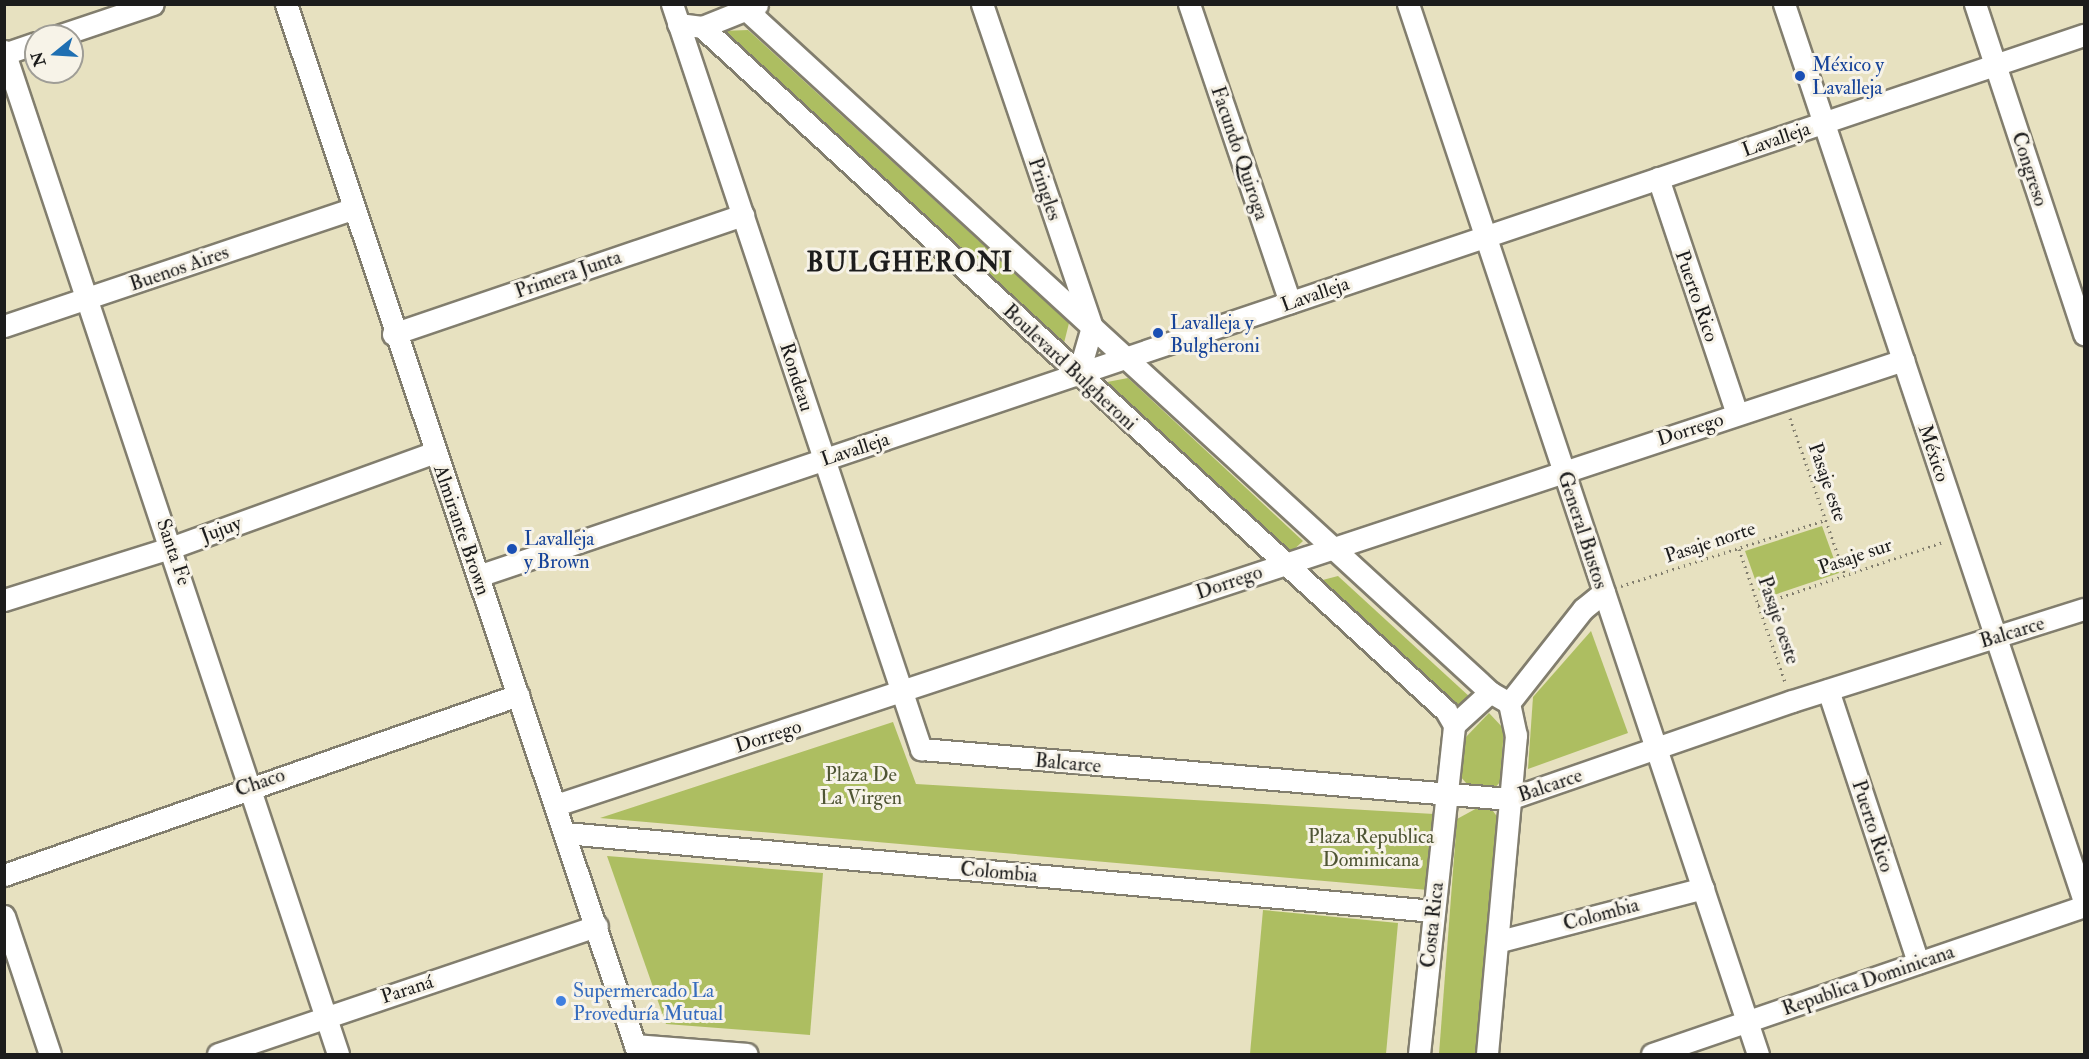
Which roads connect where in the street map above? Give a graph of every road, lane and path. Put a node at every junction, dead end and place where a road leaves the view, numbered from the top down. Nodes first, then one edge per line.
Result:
1 (153, 4) edge
2 (286, 4) edge
3 (982, 4) edge
4 (1190, 4) edge
5 (1408, 4) edge
6 (1784, 4) edge
7 (1976, 4) edge
8 (748, 6) edge
9 (675, 14) edge
10 (84, 27) edge
11 (702, 27) junction
12 (2085, 35) edge
13 (24, 47) edge
14 (5, 53) edge
15 (1995, 65) junction
16 (1823, 123) junction
17 (1658, 178) junction
18 (352, 208) junction
19 (742, 215) junction
20 (1485, 237) junction
21 (87, 299) junction
22 (1290, 302) junction
23 (4, 326) edge
24 (1092, 327) junction
25 (393, 334) junction
26 (2085, 334) edge
27 (1126, 358) junction
28 (1903, 360) junction
29 (1078, 375) junction
30 (1783, 399) junction
31 (1737, 414) junction
32 (435, 452) junction
33 (824, 459) junction
34 (1563, 470) junction
35 (1825, 520) junction
36 (1962, 536) junction
37 (173, 547) junction
38 (1333, 548) junction
39 (1739, 549) junction
40 (1283, 564) junction
41 (1845, 575) junction
42 (477, 576) junction
43 (1604, 592) junction
44 (4, 600) edge
45 (1758, 605) junction
46 (2085, 609) edge
47 (1996, 637) junction
48 (1828, 690) junction
49 (902, 692) junction
50 (1490, 692) junction
51 (518, 695) junction
52 (1792, 701) junction
53 (1509, 703) junction
54 (1454, 724) junction
55 (921, 750) joint
56 (1655, 750) junction
57 (251, 784) junction
58 (1446, 798) junction
59 (1509, 800) junction
60 (556, 805) junction
61 (565, 833) junction
62 (4, 875) edge
63 (1703, 888) junction
64 (2085, 901) edge
65 (2085, 906) edge
66 (1433, 911) junction
67 (4, 916) edge
68 (597, 926) junction
69 (1500, 941) junction
70 (1918, 962) junction
71 (325, 1017) junction
72 (1747, 1022) junction
73 (637, 1050) edge
74 (50, 1054) edge
75 (218, 1054) edge
76 (338, 1054) edge
77 (747, 1054) edge
78 (1419, 1054) edge
79 (1487, 1054) edge
80 (1652, 1054) edge
81 (1758, 1054) edge

1 - 10 street
2 - 18 street, Almirante Brown
3 - 24 street, Pringles
4 - 22 street, Facundo Quiroga
5 - 20 street, General Bustos
6 - 16 street, México
7 - 15 street, Congreso
8 - 11 street
8 - 24 street
9 - 11 street
9 - 19 street, Rondeau
11 - 29 street, Boulevard Bulgheroni
12 - 15 street, Lavalleja
13 - 14 street
14 - 21 street, Santa Fe
15 - 16 street, Lavalleja
15 - 26 street, Congreso
16 - 17 street, Lavalleja
16 - 28 street, México
17 - 20 street, Lavalleja
17 - 31 street, Puerto Rico
18 - 21 street, Buenos Aires
18 - 25 street, Almirante Brown
19 - 25 street, Primera Junta
19 - 33 street, Rondeau
20 - 22 street, Lavalleja
20 - 34 street, General Bustos
21 - 23 street, Buenos Aires
21 - 37 street, Santa Fe
22 - 27 street, Lavalleja
24 - 27 street
24 - 29 street
25 - 32 street, Almirante Brown
27 - 29 street, Lavalleja
27 - 38 street
28 - 30 street, Dorrego
28 - 36 street, México
29 - 33 street, Lavalleja
29 - 40 street, Boulevard Bulgheroni
30 - 31 street, Dorrego
30 - 35 path, Pasaje este
31 - 34 street, Dorrego
32 - 37 street, Jujuy
32 - 42 street, Almirante Brown
33 - 42 street, Lavalleja
33 - 49 street, Rondeau
34 - 38 street, Dorrego
34 - 43 street, General Bustos
35 - 39 path, Pasaje norte
35 - 41 path, Pasaje este
36 - 41 path, Pasaje sur
36 - 47 street, México
37 - 44 street, Jujuy
37 - 57 street, Santa Fe
38 - 40 street, Dorrego
38 - 50 street
39 - 43 path, Pasaje norte
39 - 45 path, Pasaje oeste
40 - 49 street, Dorrego
40 - 54 street, Boulevard Bulgheroni
41 - 45 path, Pasaje sur
42 - 51 street, Almirante Brown
43 - 53 street
43 - 56 street, General Bustos
45 - 52 path, Pasaje oeste
46 - 47 street, Balcarce
47 - 48 street, Balcarce
47 - 64 street, México
48 - 52 street, Balcarce
48 - 70 street, Puerto Rico
49 - 55 street, Rondeau
49 - 60 street, Dorrego
50 - 53 street
50 - 54 street
51 - 57 street, Chaco
51 - 60 street, Almirante Brown
52 - 56 street, Balcarce
53 - 59 street
54 - 58 street, Costa Rica
55 - 58 street, Balcarce
56 - 59 street, Balcarce
56 - 63 street, General Bustos
57 - 62 street, Chaco
57 - 71 street, Santa Fe
58 - 59 street, Balcarce
58 - 66 street, Costa Rica
59 - 69 street
60 - 61 street, Almirante Brown
61 - 66 street, Colombia
61 - 68 street, Almirante Brown
63 - 69 street, Colombia
63 - 72 street, General Bustos
65 - 70 street, Republica Dominicana
66 - 78 street, Costa Rica
67 - 74 street
68 - 71 street, Paraná
68 - 73 street, Almirante Brown
69 - 79 street
70 - 72 street, Republica Dominicana
71 - 75 street, Paraná
71 - 76 street, Santa Fe
72 - 80 street, Republica Dominicana
72 - 81 street, General Bustos
73 - 77 street

